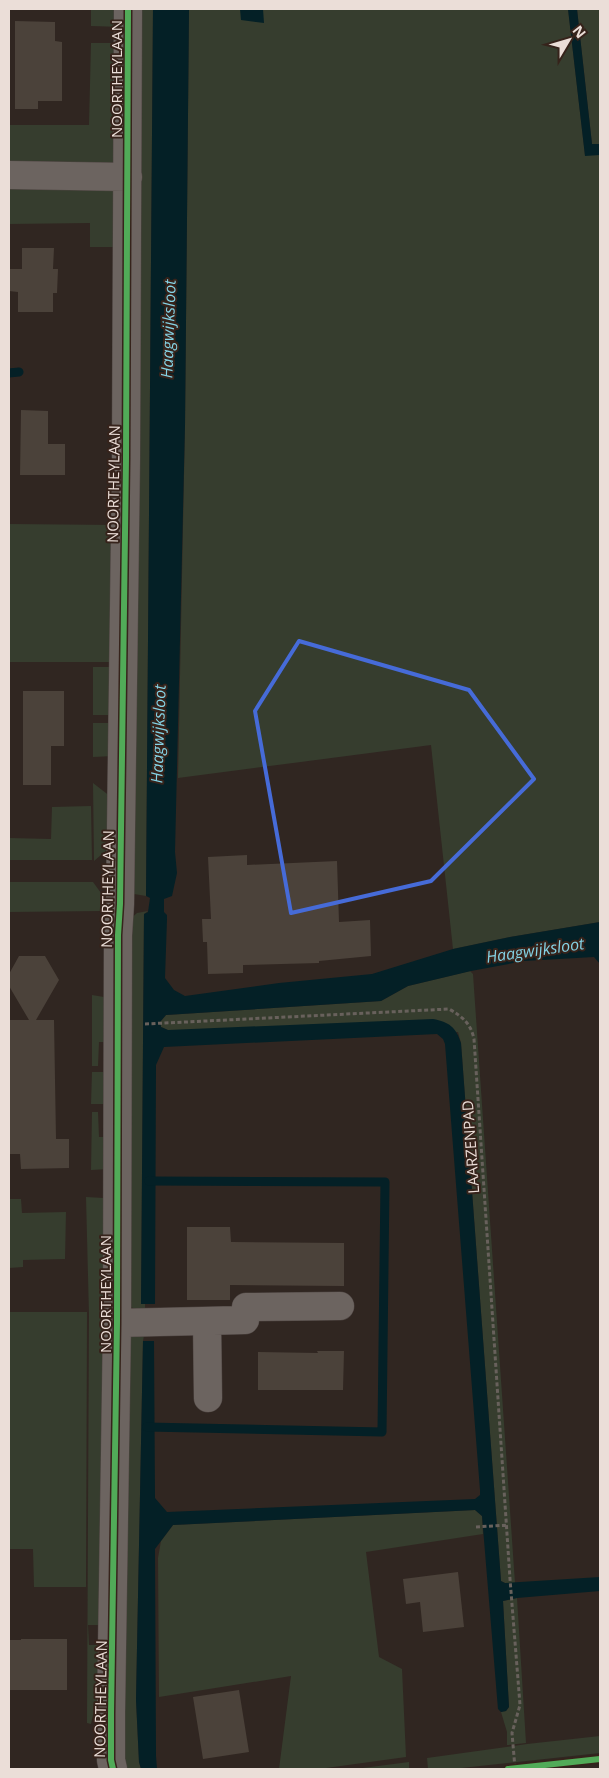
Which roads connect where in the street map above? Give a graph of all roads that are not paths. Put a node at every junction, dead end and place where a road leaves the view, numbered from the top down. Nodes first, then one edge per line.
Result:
1 (128, 9) edge
2 (9, 175) edge
3 (128, 176) junction
4 (340, 1306) dead end
5 (207, 1321) junction
6 (118, 1323) junction
7 (208, 1398) dead end
8 (112, 1769) edge

1 - 3 street, NOORTHEYLAAN
2 - 3 street
3 - 6 street, NOORTHEYLAAN
4 - 5 street, NOORTHEYLAAN
5 - 6 street, NOORTHEYLAAN
5 - 7 street
6 - 8 street, NOORTHEYLAAN

